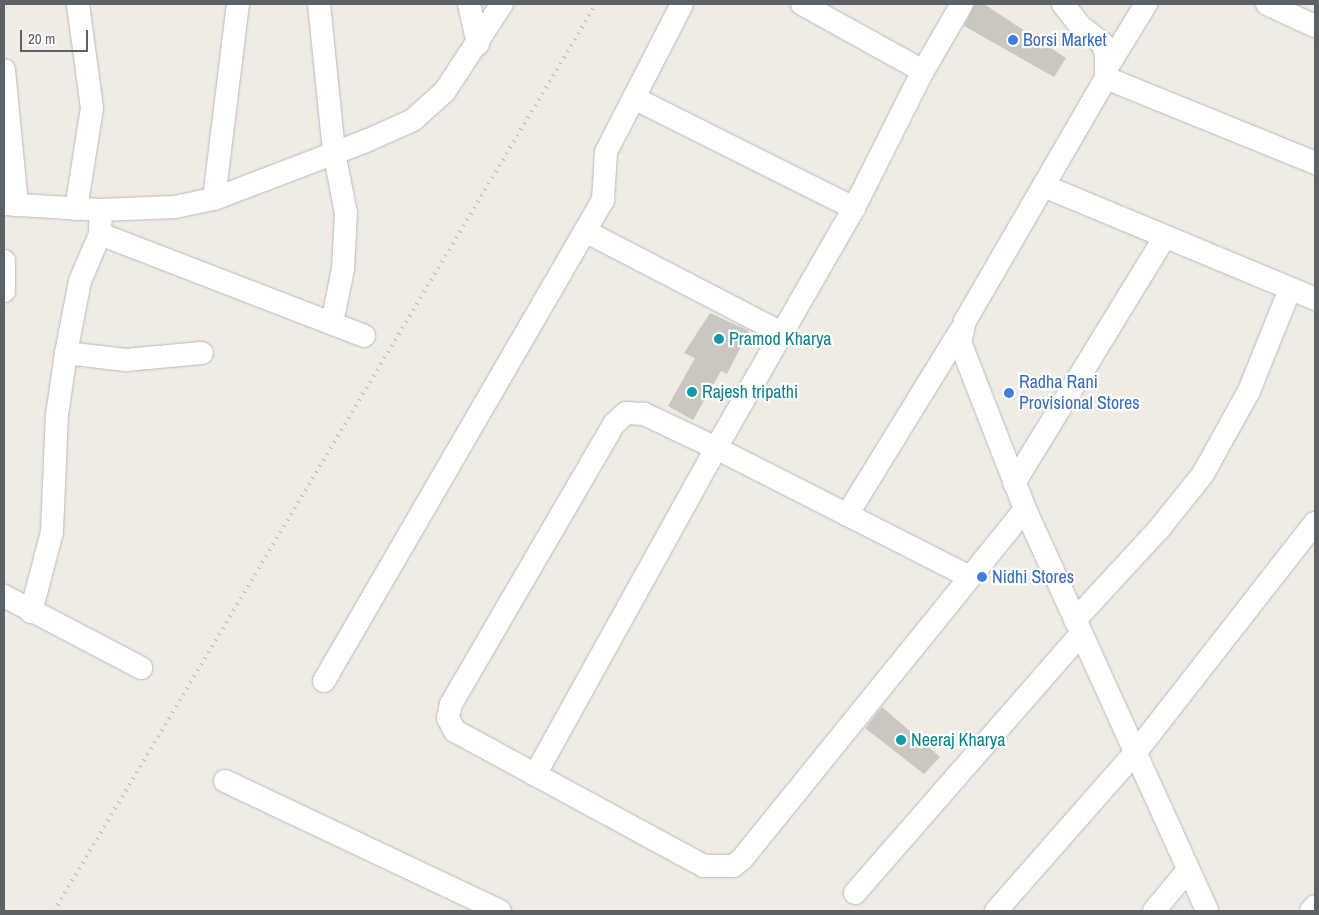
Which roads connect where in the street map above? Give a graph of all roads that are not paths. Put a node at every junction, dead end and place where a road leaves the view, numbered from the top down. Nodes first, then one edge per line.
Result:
1 (78, 4) edge
2 (238, 4) edge
3 (319, 4) edge
4 (468, 4) edge
5 (502, 4) edge
6 (682, 4) edge
7 (802, 4) edge
8 (962, 4) edge
9 (1063, 4) edge
10 (1146, 4) edge
11 (1267, 4) edge
12 (1315, 26) edge
13 (478, 44) junction
14 (4, 70) edge
15 (923, 71) junction
16 (1107, 72) junction
17 (636, 99) junction
18 (334, 152) junction
19 (1315, 163) edge
20 (1044, 186) junction
21 (214, 199) junction
22 (10, 205) edge
23 (854, 208) junction
24 (76, 209) junction
25 (101, 210) junction
26 (585, 231) junction
27 (100, 234) junction
28 (1164, 238) junction
29 (4, 261) edge
30 (1290, 289) junction
31 (4, 291) edge
32 (1315, 299) edge
33 (332, 324) junction
34 (960, 332) junction
35 (782, 333) junction
36 (364, 336) dead end
37 (66, 353) junction
38 (202, 353) dead end
39 (716, 448) junction
40 (1014, 483) junction
41 (1025, 509) junction
42 (847, 515) junction
43 (1315, 523) edge
44 (970, 577) junction
45 (4, 596) edge
46 (31, 612) junction
47 (1078, 627) junction
48 (141, 668) dead end
49 (324, 681) dead end
50 (1135, 753) junction
51 (535, 775) junction
52 (225, 781) dead end
53 (1187, 871) junction
54 (855, 893) dead end
55 (1315, 906) edge
56 (500, 911) edge
57 (996, 911) edge
58 (1154, 911) edge
59 (1207, 911) edge
60 (1311, 911) edge

1 - 24 street
2 - 21 street
3 - 18 street
4 - 13 street
5 - 13 street
6 - 17 street
7 - 15 street
8 - 15 street
9 - 16 street
10 - 16 street
11 - 12 street
13 - 18 street
14 - 22 street
15 - 23 street
16 - 19 street
16 - 20 street
17 - 23 street
17 - 26 street
18 - 21 street
18 - 33 street
20 - 28 street
20 - 34 street
21 - 25 street
22 - 24 street
23 - 35 street
24 - 25 street
25 - 27 street
26 - 35 street
26 - 49 street
27 - 33 street
27 - 37 street
28 - 30 street
28 - 40 street
29 - 31 street
30 - 32 street
30 - 47 street
33 - 36 street
34 - 40 street
34 - 42 street
35 - 39 street
37 - 38 street
37 - 46 street
39 - 42 street
39 - 51 street
39 - 51 street
40 - 41 street
41 - 44 street
41 - 47 street
42 - 44 street
43 - 50 street
44 - 51 street
45 - 46 street
46 - 48 street
47 - 50 street
47 - 54 street
50 - 53 street
50 - 57 street
52 - 56 street
53 - 58 street
53 - 59 street
55 - 60 street

